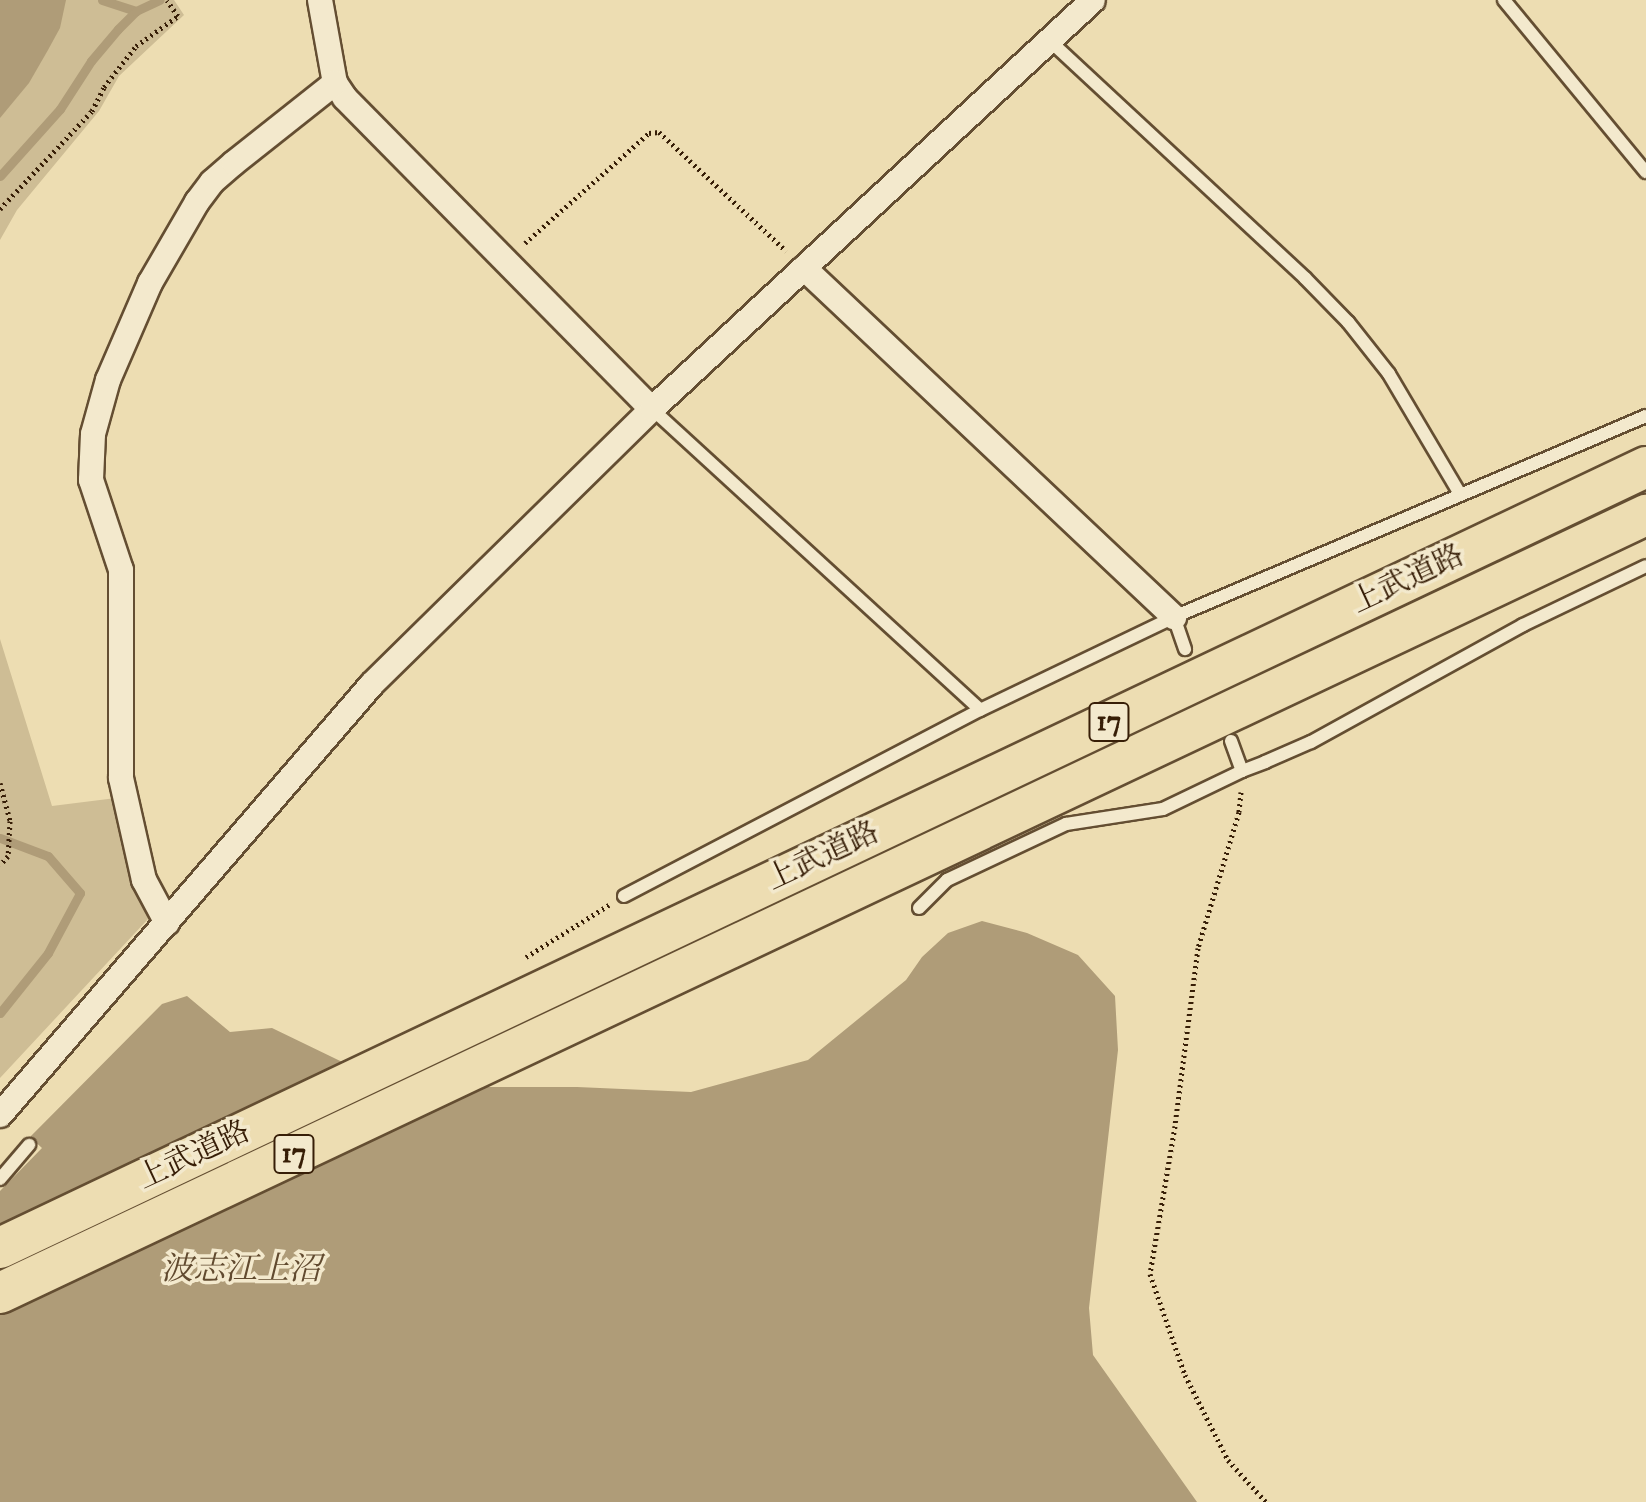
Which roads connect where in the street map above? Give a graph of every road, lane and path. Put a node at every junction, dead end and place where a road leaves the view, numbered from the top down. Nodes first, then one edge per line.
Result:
1 (320, 0) edge
2 (1093, 0) edge
3 (1504, 0) edge
4 (168, 2) edge
5 (1050, 41) junction
6 (335, 83) junction
7 (1646, 172) edge
8 (0, 209) edge
9 (505, 260) junction
10 (804, 268) junction
11 (652, 409) junction
12 (1646, 416) edge
13 (1646, 467) edge
14 (1460, 494) junction
15 (1646, 515) edge
16 (1646, 566) edge
17 (1174, 617) junction
18 (1185, 649) dead end
19 (980, 710) junction
20 (1231, 741) dead end
21 (1242, 771) junction
22 (0, 783) edge
23 (0, 865) edge
24 (624, 896) dead end
25 (919, 908) dead end
26 (167, 923) junction
27 (0, 1115) edge
28 (29, 1145) dead end
29 (0, 1179) edge
30 (0, 1248) edge
31 (0, 1293) edge
32 (1266, 1502) edge

1 - 6 street
2 - 5 street
3 - 7 lane
4 - 8 path
5 - 10 street
5 - 14 lane
6 - 9 street
6 - 26 street
9 - 10 path
9 - 11 street
10 - 11 street
10 - 17 street
11 - 19 lane
11 - 26 street
12 - 14 lane
13 - 30 highway, 上武道路 / 17
14 - 17 lane
15 - 31 highway, 上武道路 / 17
16 - 21 lane
17 - 18 lane
17 - 19 lane
19 - 24 lane
20 - 21 lane
21 - 25 lane
21 - 32 path
22 - 23 path
26 - 27 street
28 - 29 lane

